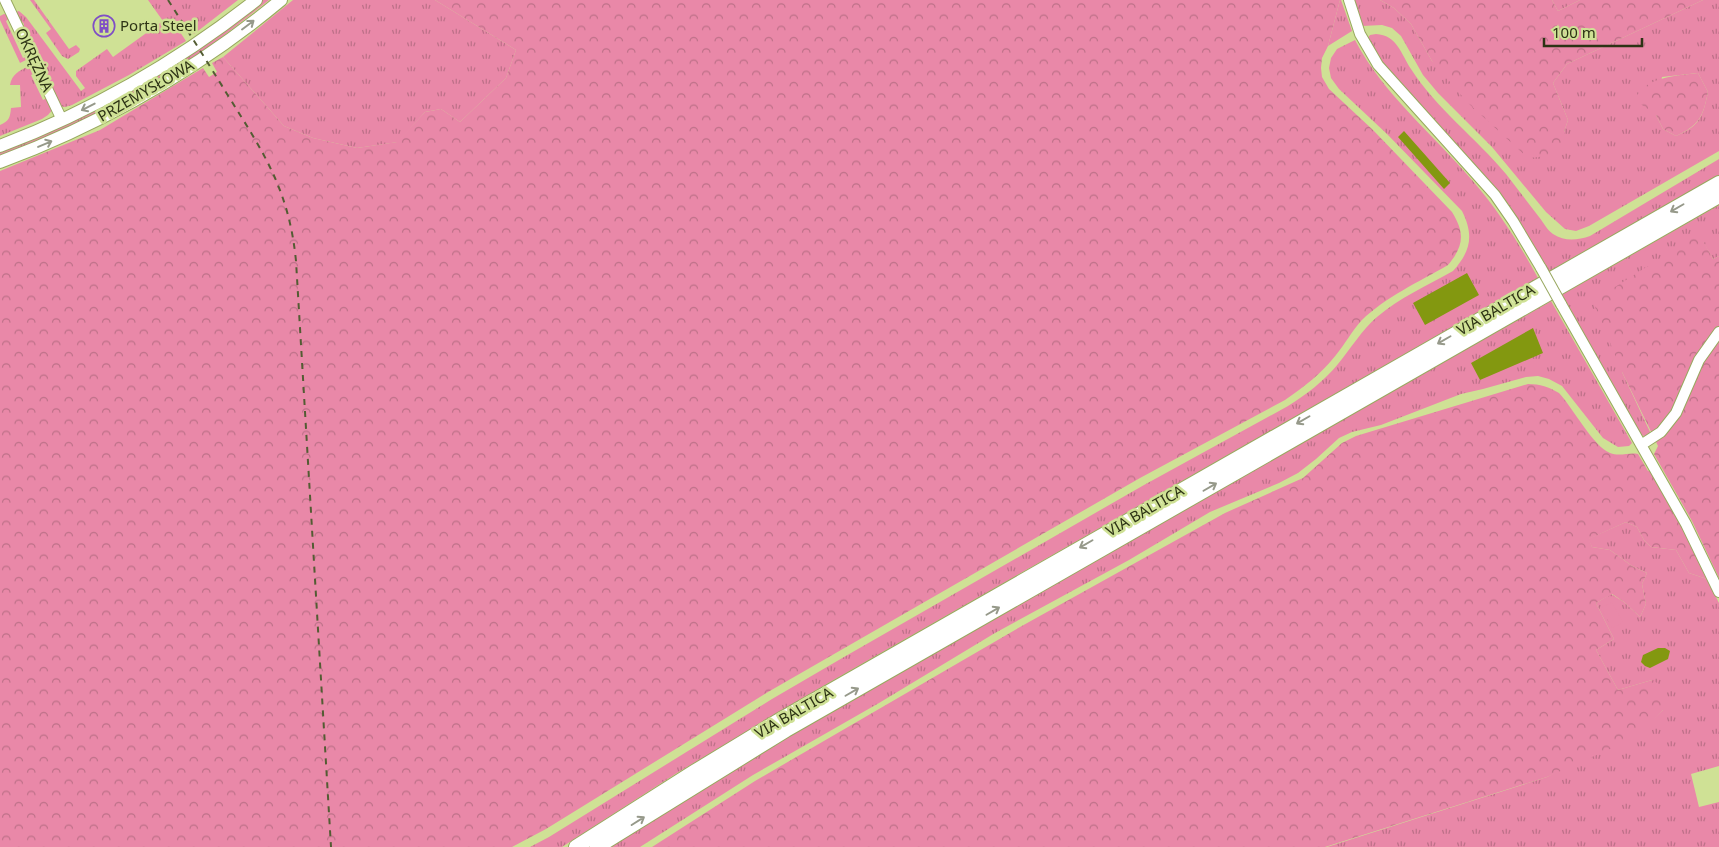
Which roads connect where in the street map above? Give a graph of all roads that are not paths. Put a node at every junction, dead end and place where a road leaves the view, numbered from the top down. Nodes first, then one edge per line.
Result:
1 (5, 0) edge
2 (256, 0) edge
3 (281, 0) edge
4 (1349, 0) edge
5 (62, 120) junction
6 (0, 146) edge
7 (0, 162) edge
8 (1719, 183) edge
9 (1719, 196) edge
10 (1719, 332) edge
11 (1641, 445) junction
12 (1719, 592) edge
13 (576, 847) edge
14 (597, 847) edge

1 - 5 street, OKRĘŻNA
2 -> 5 main road, PRZEMYSŁOWA
7 -> 3 main road, PRZEMYSŁOWA
4 - 11 street, bridge
5 - 6 main road, PRZEMYSŁOWA
8 -> 13 highway, VIA BALTICA
14 -> 9 highway, VIA BALTICA
10 - 11 street
11 - 12 street

